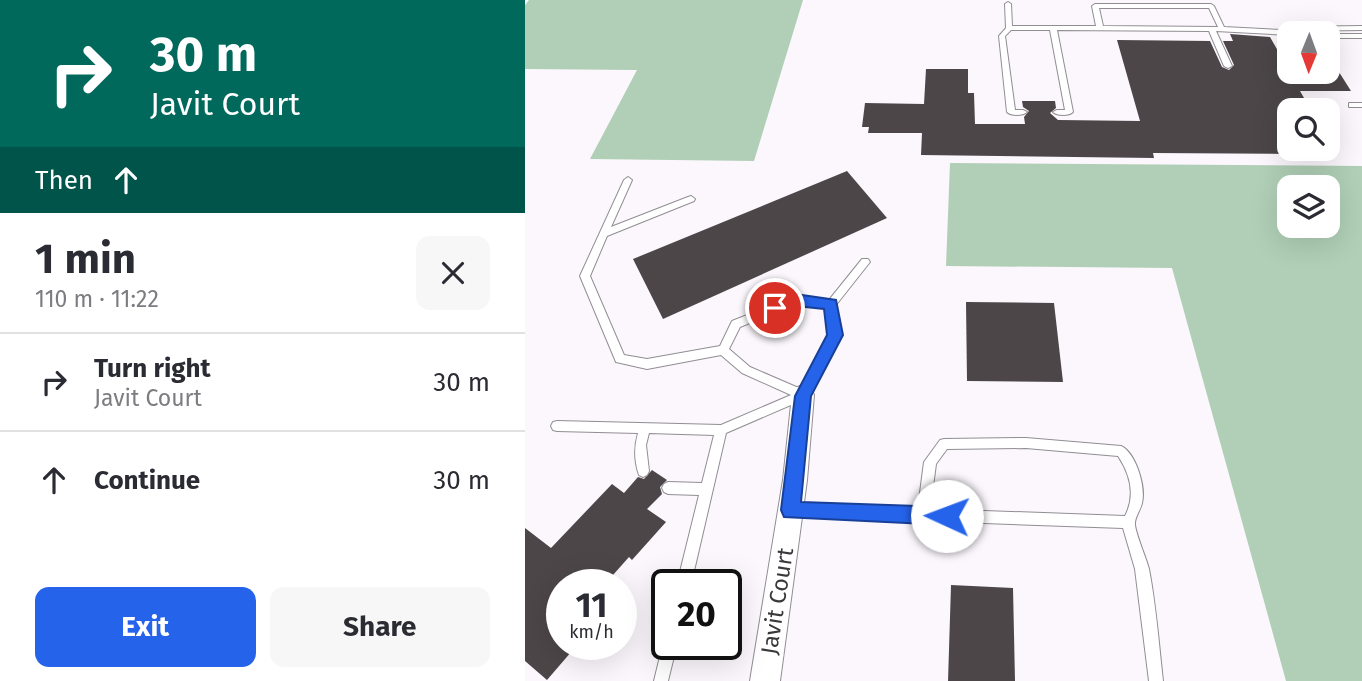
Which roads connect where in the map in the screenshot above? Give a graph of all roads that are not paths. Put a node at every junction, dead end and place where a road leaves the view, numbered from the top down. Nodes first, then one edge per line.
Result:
1 (1008, 4) dead end
2 (1009, 28) junction
3 (1362, 28) edge
4 (1053, 29) junction
5 (1100, 29) junction
6 (1212, 29) junction
7 (1221, 29) junction
8 (1264, 30) junction
9 (1277, 31) edge
10 (1341, 36) edge
11 (1362, 36) edge
12 (1228, 66) dead end
13 (1352, 105) dead end
14 (1362, 105) edge
15 (1023, 112) dead end
16 (1057, 112) dead end
17 (628, 180) dead end
18 (691, 199) dead end
19 (604, 234) junction
20 (865, 262) dead end
21 (831, 304) junction
22 (723, 350) junction
23 (803, 396) junction
24 (557, 426) dead end
25 (645, 429) junction
26 (721, 430) junction
27 (643, 471) dead end
28 (668, 488) dead end
29 (706, 489) junction
30 (791, 510) junction
31 (923, 515) junction
32 (1128, 522) junction
33 (687, 569) edge
34 (666, 660) edge
35 (661, 681) edge
36 (765, 681) edge
37 (1156, 681) edge

1 - 2 lane
2 - 4 lane
2 - 15 lane
3 - 8 lane
4 - 5 lane
4 - 16 lane
5 - 6 lane
5 - 7 lane
6 - 7 lane
6 - 12 lane
7 - 8 lane
8 - 9 lane
10 - 11 lane
13 - 14 lane
17 - 19 lane
18 - 19 lane
19 - 22 lane
20 - 21 lane
21 - 22 lane
21 - 23 lane
22 - 23 lane
23 - 26 lane
23 - 30 street, Javit Court
24 - 25 lane
25 - 26 lane
25 - 27 lane
26 - 29 lane
28 - 29 lane
29 - 33 lane
30 - 31 lane
30 - 36 street, Javit Court
31 - 32 lane
31 - 32 lane
32 - 37 lane
34 - 35 lane

